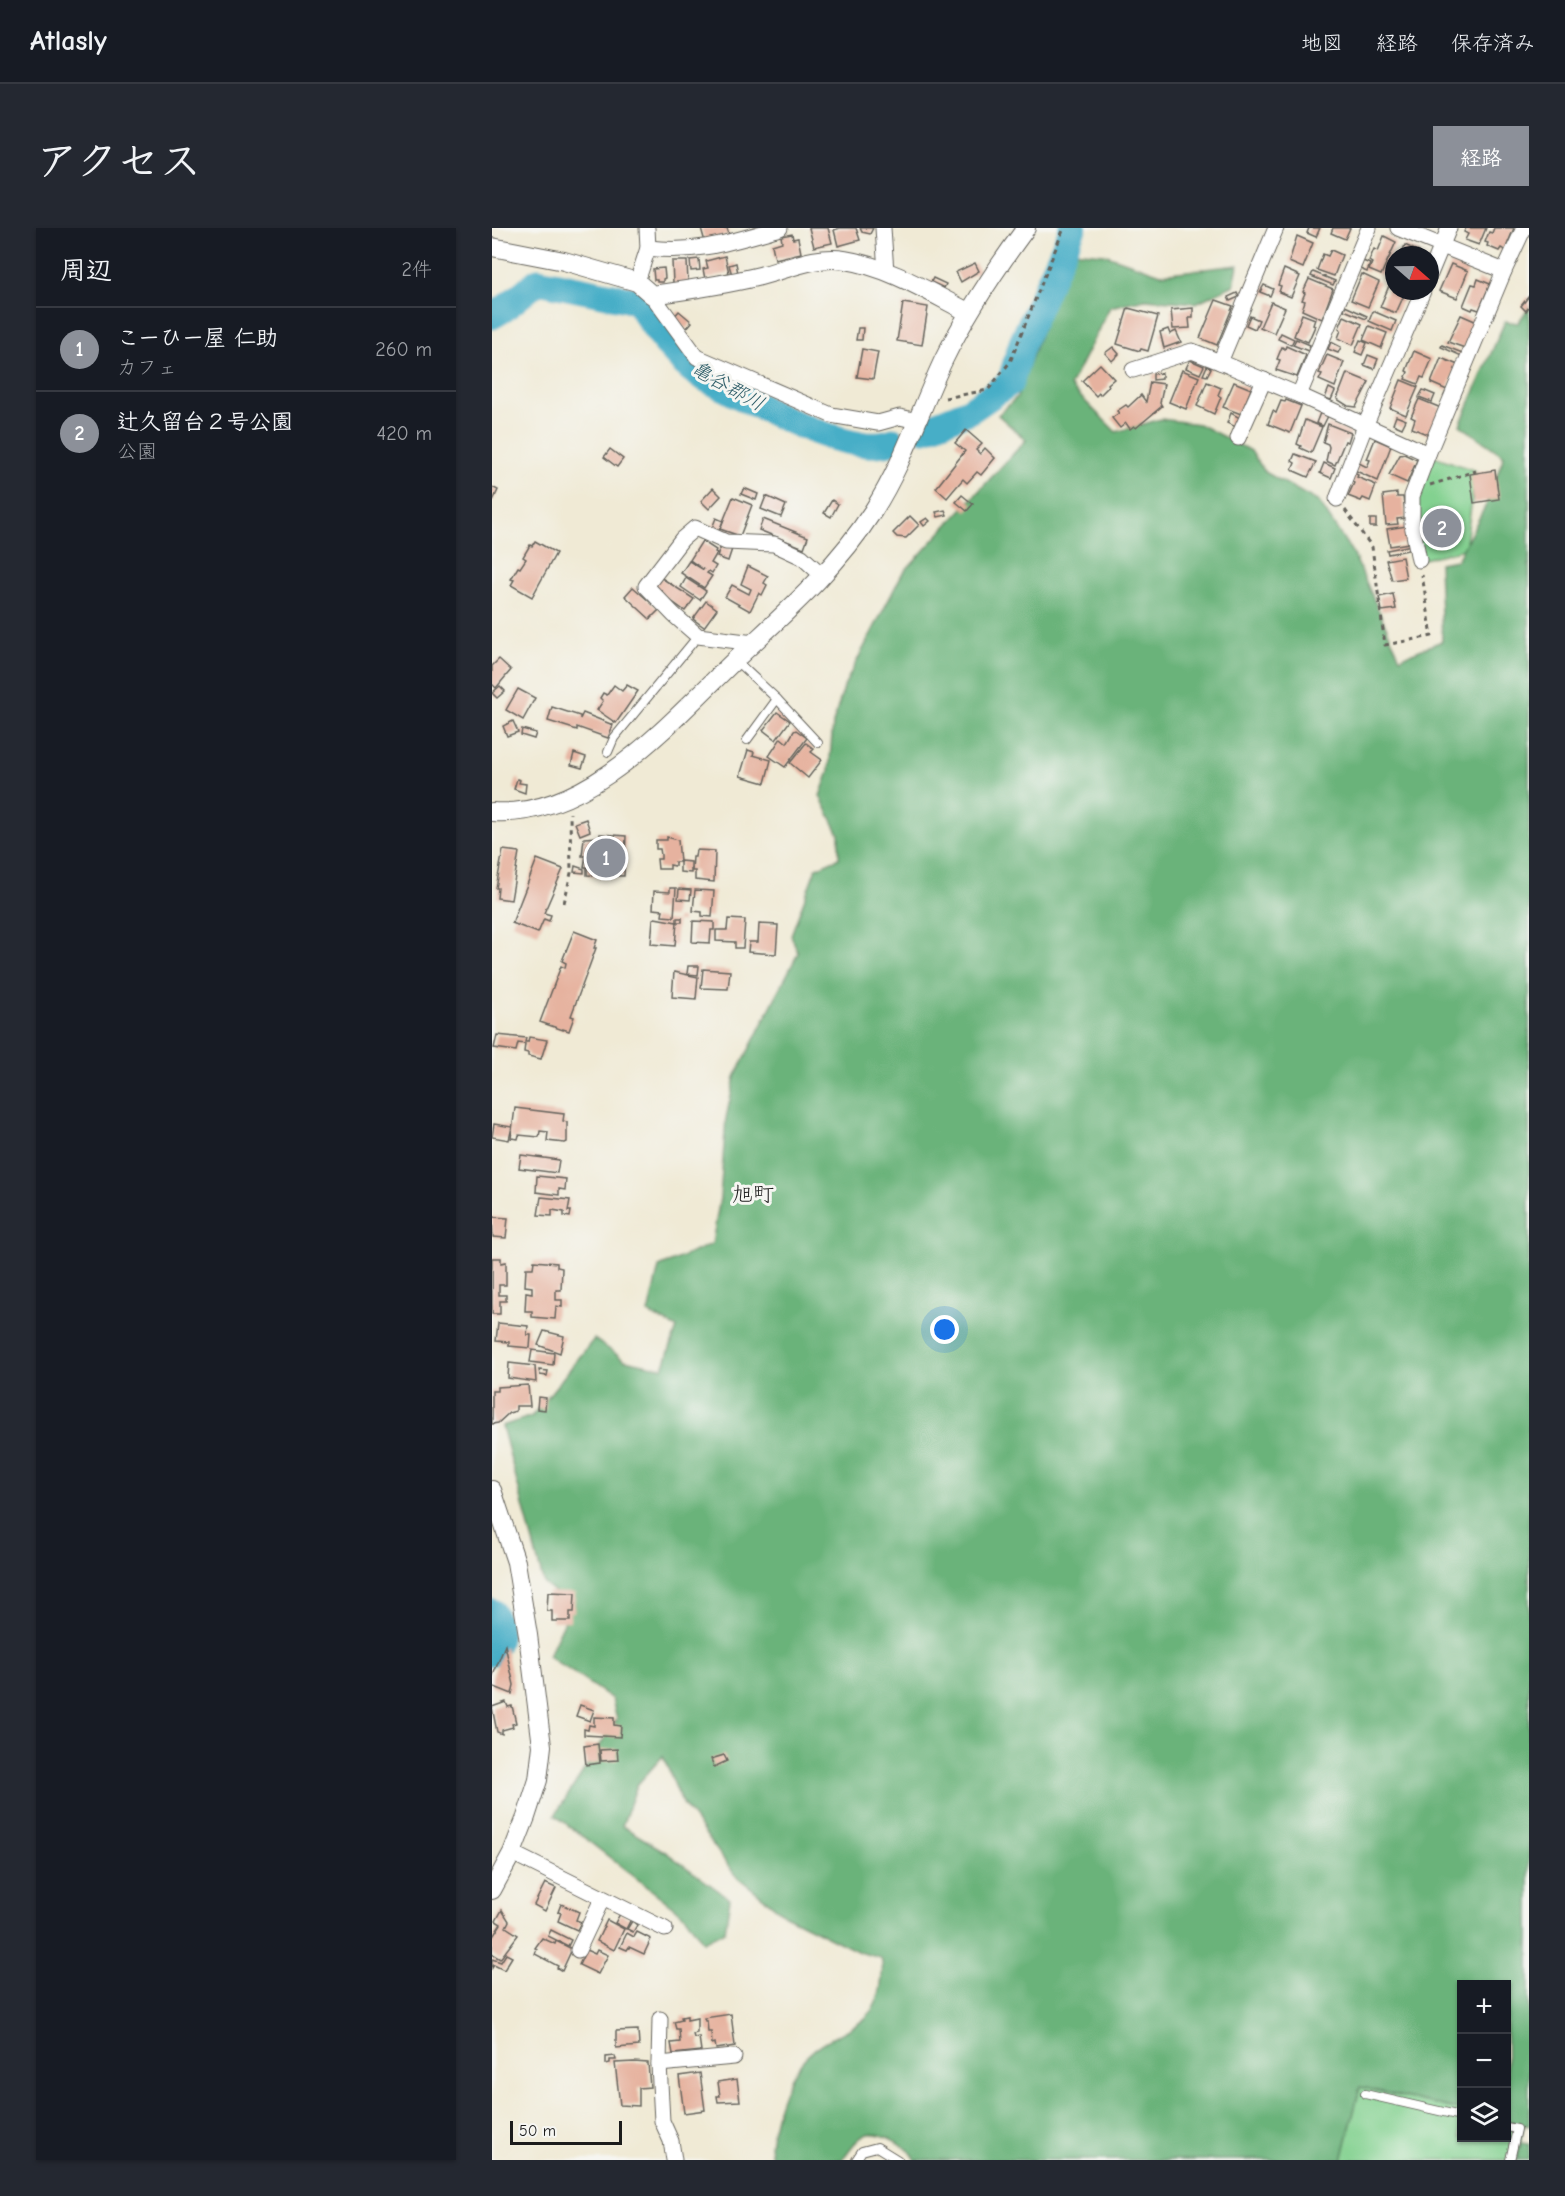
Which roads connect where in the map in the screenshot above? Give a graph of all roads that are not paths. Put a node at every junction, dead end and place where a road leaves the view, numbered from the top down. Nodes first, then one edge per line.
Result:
1 (647, 228) edge
2 (780, 228) edge
3 (883, 228) edge
4 (1026, 228) edge
5 (1275, 228) edge
6 (1369, 228) edge
7 (1398, 228) edge
8 (1449, 228) edge
9 (1524, 228) edge
10 (1442, 246) junction
11 (492, 247) edge
12 (648, 248) junction
13 (1439, 253) edge
14 (1504, 271) junction
15 (886, 272) junction
16 (638, 282) junction
17 (652, 295) junction
18 (1419, 300) edge
19 (968, 312) junction
20 (1220, 362) junction
21 (1133, 370) dead end
22 (1264, 380) junction
23 (1299, 395) junction
24 (917, 422) junction
25 (1365, 426) junction
26 (1238, 438) dead end
27 (1428, 454) junction
28 (1337, 499) road end
29 (1419, 560) road end
30 (823, 576) junction
31 (698, 636) junction
32 (754, 643) junction
33 (735, 660) junction
34 (777, 699) junction
35 (747, 740) dead end
36 (818, 743) dead end
37 (608, 753) dead end
38 (492, 812) edge
39 (492, 1490) edge
40 (512, 1853) junction
41 (492, 1890) edge
42 (603, 1899) junction
43 (665, 1929) dead end
44 (578, 1950) dead end
45 (660, 2019) dead end
46 (735, 2056) dead end
47 (659, 2064) junction
48 (1365, 2094) dead end
49 (1457, 2115) edge
50 (1511, 2128) edge
51 (674, 2160) edge
52 (856, 2160) edge
53 (898, 2160) edge
54 (1510, 2160) edge

1 - 12 street
2 - 12 street
3 - 15 street
4 - 19 street
5 - 20 street
6 - 23 street
7 - 10 street
8 - 10 street
9 - 14 street
10 - 13 street
10 - 14 street
11 - 16 street
12 - 16 street
14 - 27 street
15 - 17 street
15 - 19 street
16 - 17 street
17 - 24 street
18 - 25 street
19 - 24 street
20 - 21 street
20 - 22 street
22 - 23 street
22 - 26 street
23 - 25 street
24 - 30 street
25 - 27 street
25 - 28 street
27 - 29 street
30 - 31 street
30 - 32 street
31 - 32 street
31 - 37 lane
32 - 33 street
33 - 34 lane
33 - 38 street
34 - 35 lane
34 - 36 lane
39 - 40 street
40 - 41 street
40 - 42 street
42 - 43 street
42 - 44 street
45 - 47 street
46 - 47 street
47 - 51 street
48 - 49 lane
50 - 54 lane
52 - 53 lane

